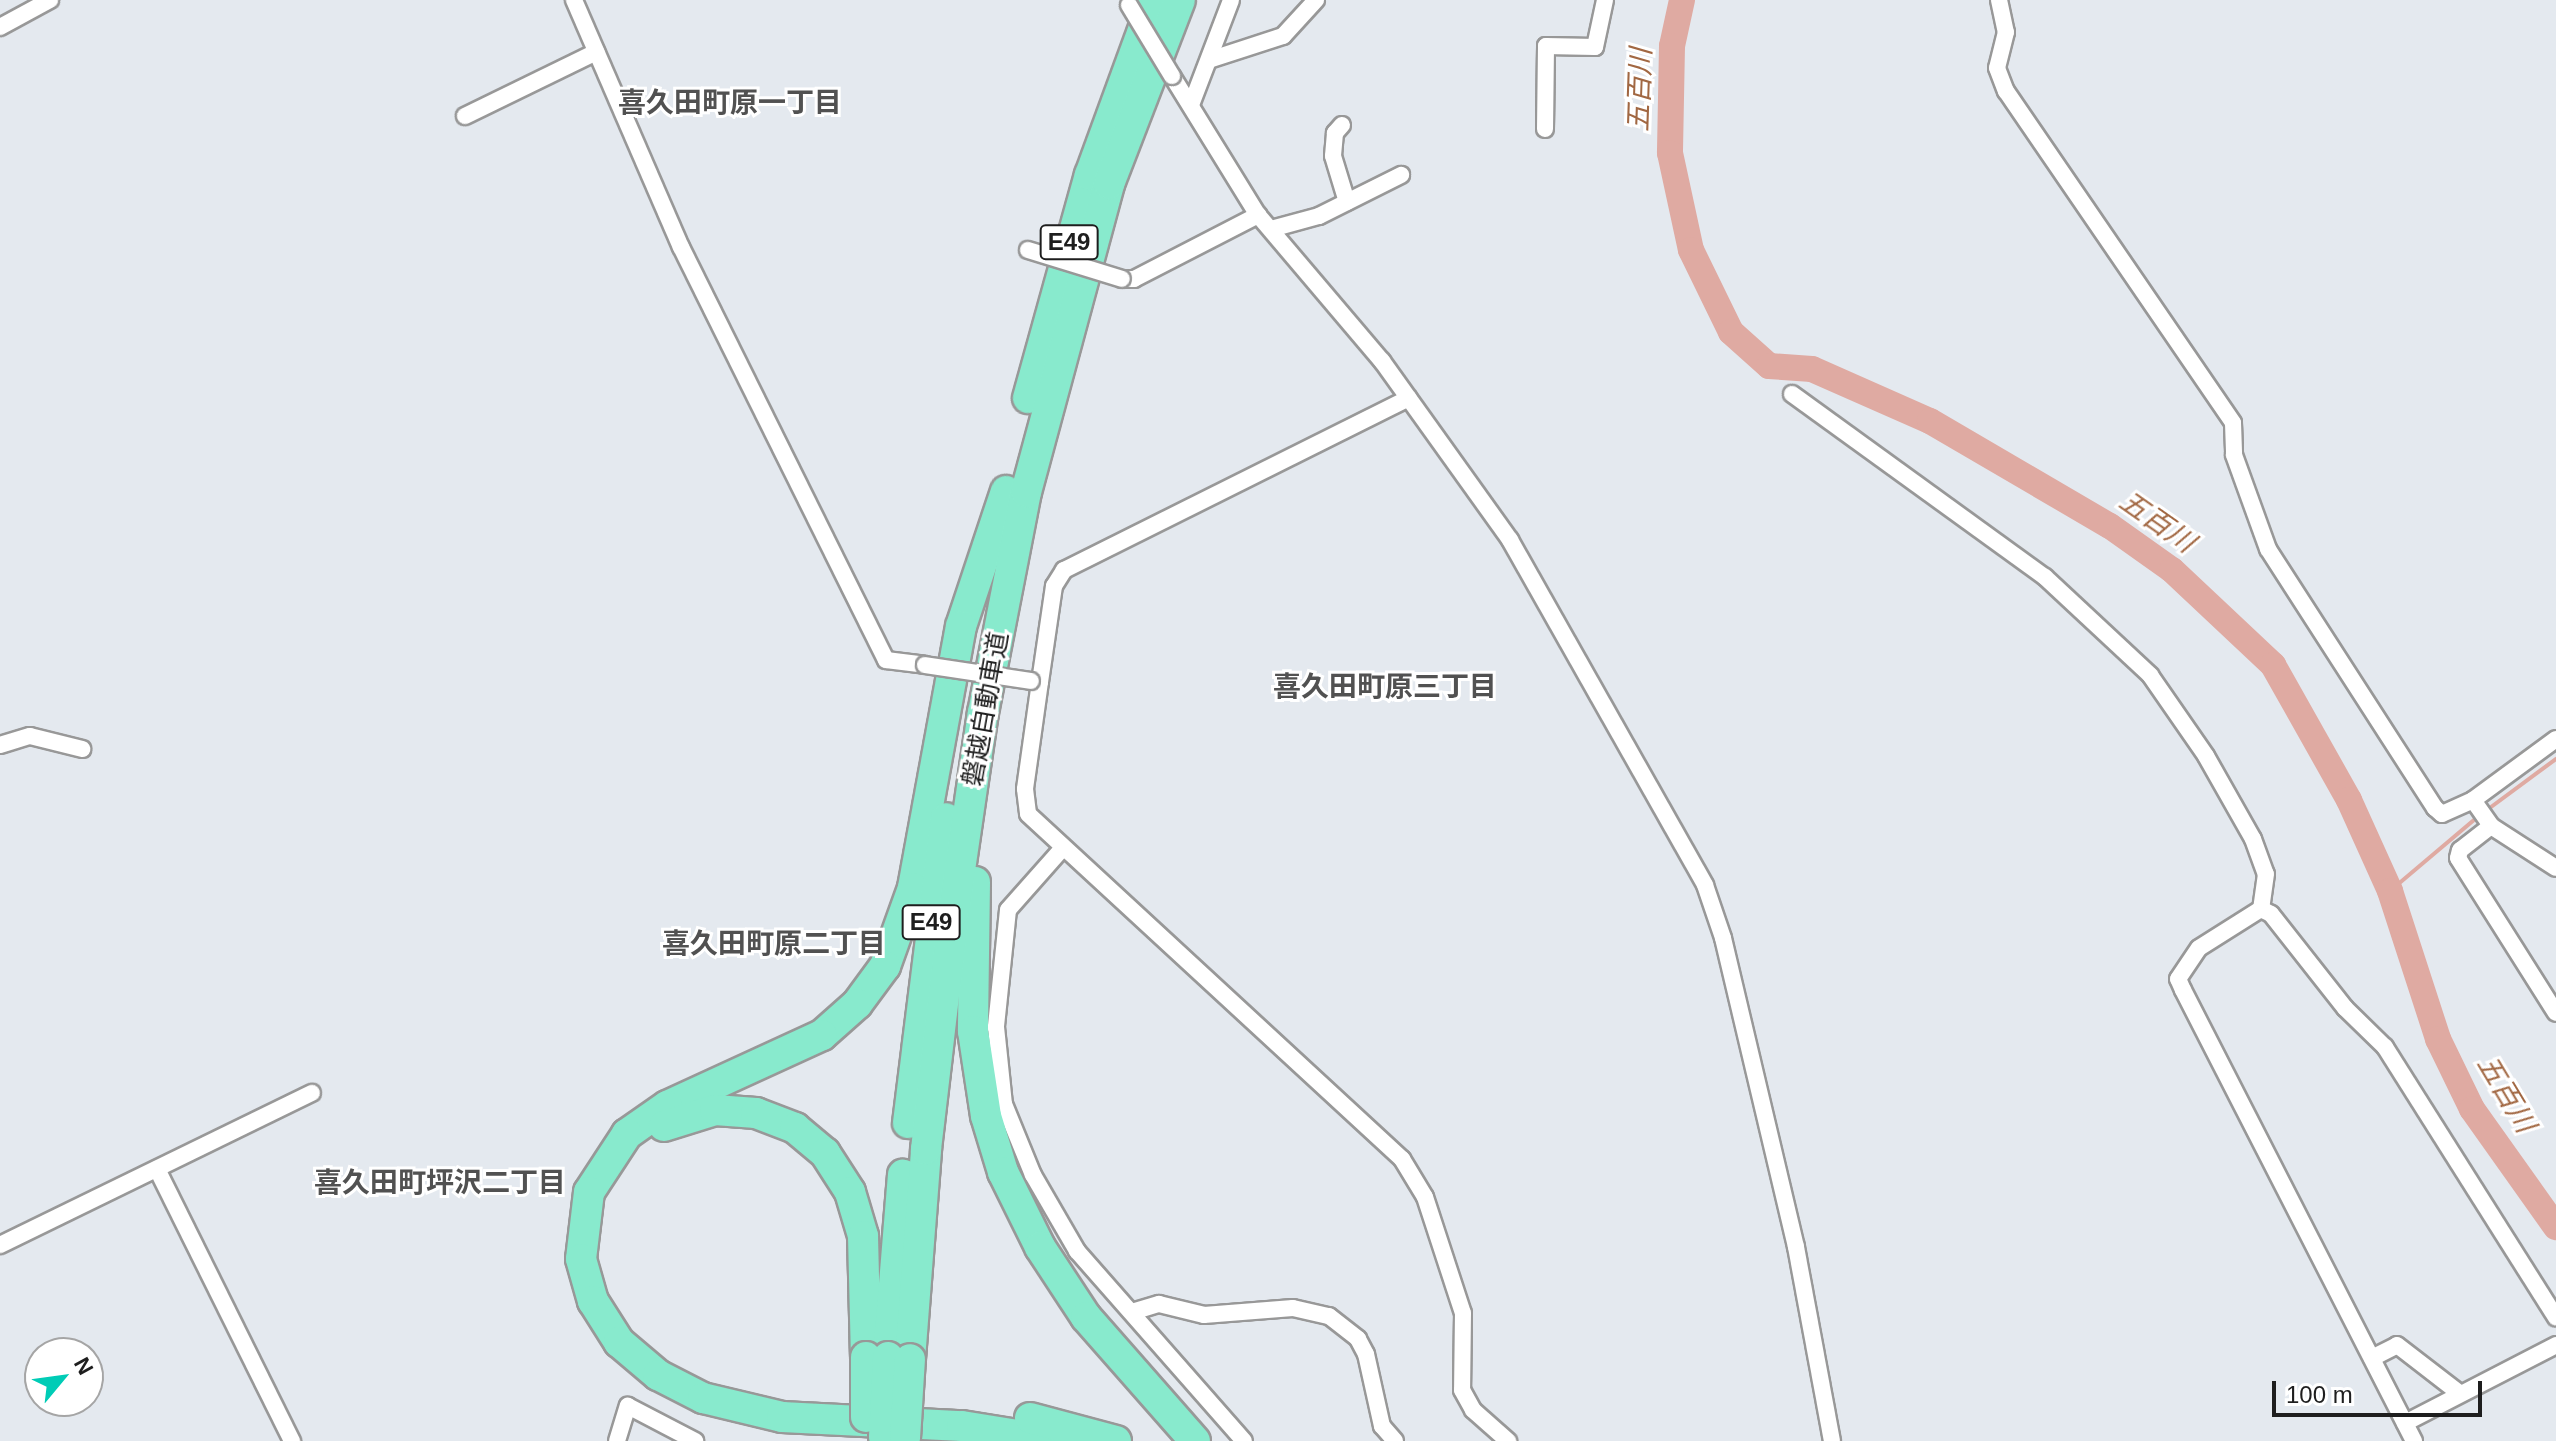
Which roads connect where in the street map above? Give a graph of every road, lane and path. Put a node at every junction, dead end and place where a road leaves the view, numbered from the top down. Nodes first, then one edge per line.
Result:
1 (50, 0) edge
2 (574, 0) edge
3 (1180, 0) edge
4 (1231, 0) edge
5 (1316, 0) edge
6 (1605, 0) edge
7 (1999, 0) edge
8 (1137, 2) edge
9 (0, 27) edge
10 (596, 52) junction
11 (1209, 60) junction
12 (1191, 105) junction
13 (465, 116) dead end
14 (1342, 125) dead end
15 (1545, 129) dead end
16 (1401, 175) dead end
17 (1347, 202) junction
18 (1258, 215) junction
19 (1271, 229) junction
20 (1024, 249) dead end
21 (1792, 394) dead end
22 (1409, 398) junction
23 (1006, 491) junction
24 (1002, 614) junction
25 (1036, 682) junction
26 (2556, 739) edge
27 (0, 745) edge
28 (82, 749) dead end
29 (2481, 813) junction
30 (1061, 850) junction
31 (2556, 868) edge
32 (2261, 909) junction
33 (2556, 1013) edge
34 (312, 1093) dead end
35 (157, 1169) junction
36 (0, 1245) edge
37 (1068, 1291) junction
38 (1132, 1312) junction
39 (2556, 1317) edge
40 (2556, 1345) edge
41 (888, 1358) junction
42 (2372, 1358) junction
43 (2459, 1393) junction
44 (2405, 1423) junction
45 (983, 1429) junction
46 (885, 1439) edge
47 (292, 1441) edge
48 (617, 1441) edge
49 (695, 1441) edge
50 (1033, 1441) edge
51 (1055, 1441) edge
52 (1116, 1441) edge
53 (1195, 1441) edge
54 (1215, 1441) edge
55 (1244, 1441) edge
56 (1395, 1441) edge
57 (1508, 1441) edge
58 (1832, 1441) edge
59 (2414, 1441) edge

1 - 9 street
2 - 10 street
3 - 24 highway, 磐越自動車道 / E49
4 - 11 street
5 - 11 street
6 - 15 street
7 - 29 street
8 - 12 street, bridge
8 - 23 highway, 磐越自動車道 / E49
10 - 13 street
10 - 25 street, bridge
11 - 12 street
12 - 18 street
14 - 17 street
16 - 17 street
17 - 19 street
18 - 19 street
18 - 20 street, bridge
19 - 22 street
21 - 32 street
22 - 25 street
22 - 58 street
23 - 41 highway, 磐越自動車道 / E49
23 - 45 highway
24 - 37 highway
24 - 41 highway, 磐越自動車道 / E49
25 - 30 street
26 - 29 street
27 - 28 street
29 - 31 street
29 - 33 street
30 - 38 street
30 - 57 street
32 - 39 street
32 - 42 street
34 - 35 street
35 - 36 street
35 - 47 street
37 - 53 highway
37 - 54 highway
38 - 55 street
38 - 56 street
40 - 43 street
41 - 46 highway, bridge
41 - 46 highway, 磐越自動車道 / E49, bridge
41 - 52 highway
42 - 43 street
42 - 44 street
43 - 44 street
44 - 59 street
45 - 50 highway
45 - 51 highway
48 - 49 street

